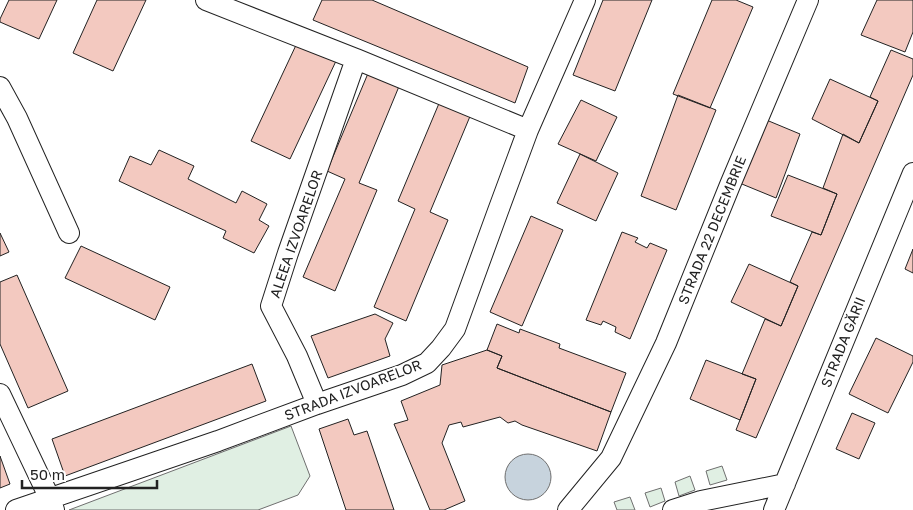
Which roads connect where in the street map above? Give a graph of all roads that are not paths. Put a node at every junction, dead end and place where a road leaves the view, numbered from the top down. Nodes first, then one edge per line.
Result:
1 (206, 0) edge
2 (585, 0) edge
3 (808, 0) edge
4 (356, 59) junction
5 (0, 87) edge
6 (528, 130) junction
7 (913, 173) edge
8 (69, 233) dead end
9 (0, 394) edge
10 (317, 404) junction
11 (785, 484) junction
12 (52, 504) edge
13 (16, 510) edge
14 (568, 510) edge
15 (673, 510) edge
16 (774, 510) edge

1 - 4 street
2 - 6 street, STRADA IZVOARELOR
3 - 14 street, STRADA 22 DECEMBRIE
4 - 6 street
4 - 10 street, ALEEA IZVOARELOR
5 - 8 street
6 - 10 street, STRADA IZVOARELOR
7 - 11 street, STRADA GĂRII
9 - 12 street
10 - 12 street, STRADA IZVOARELOR
11 - 15 street
11 - 16 street, STRADA GĂRII
12 - 13 street, STRADA IZVOARELOR

